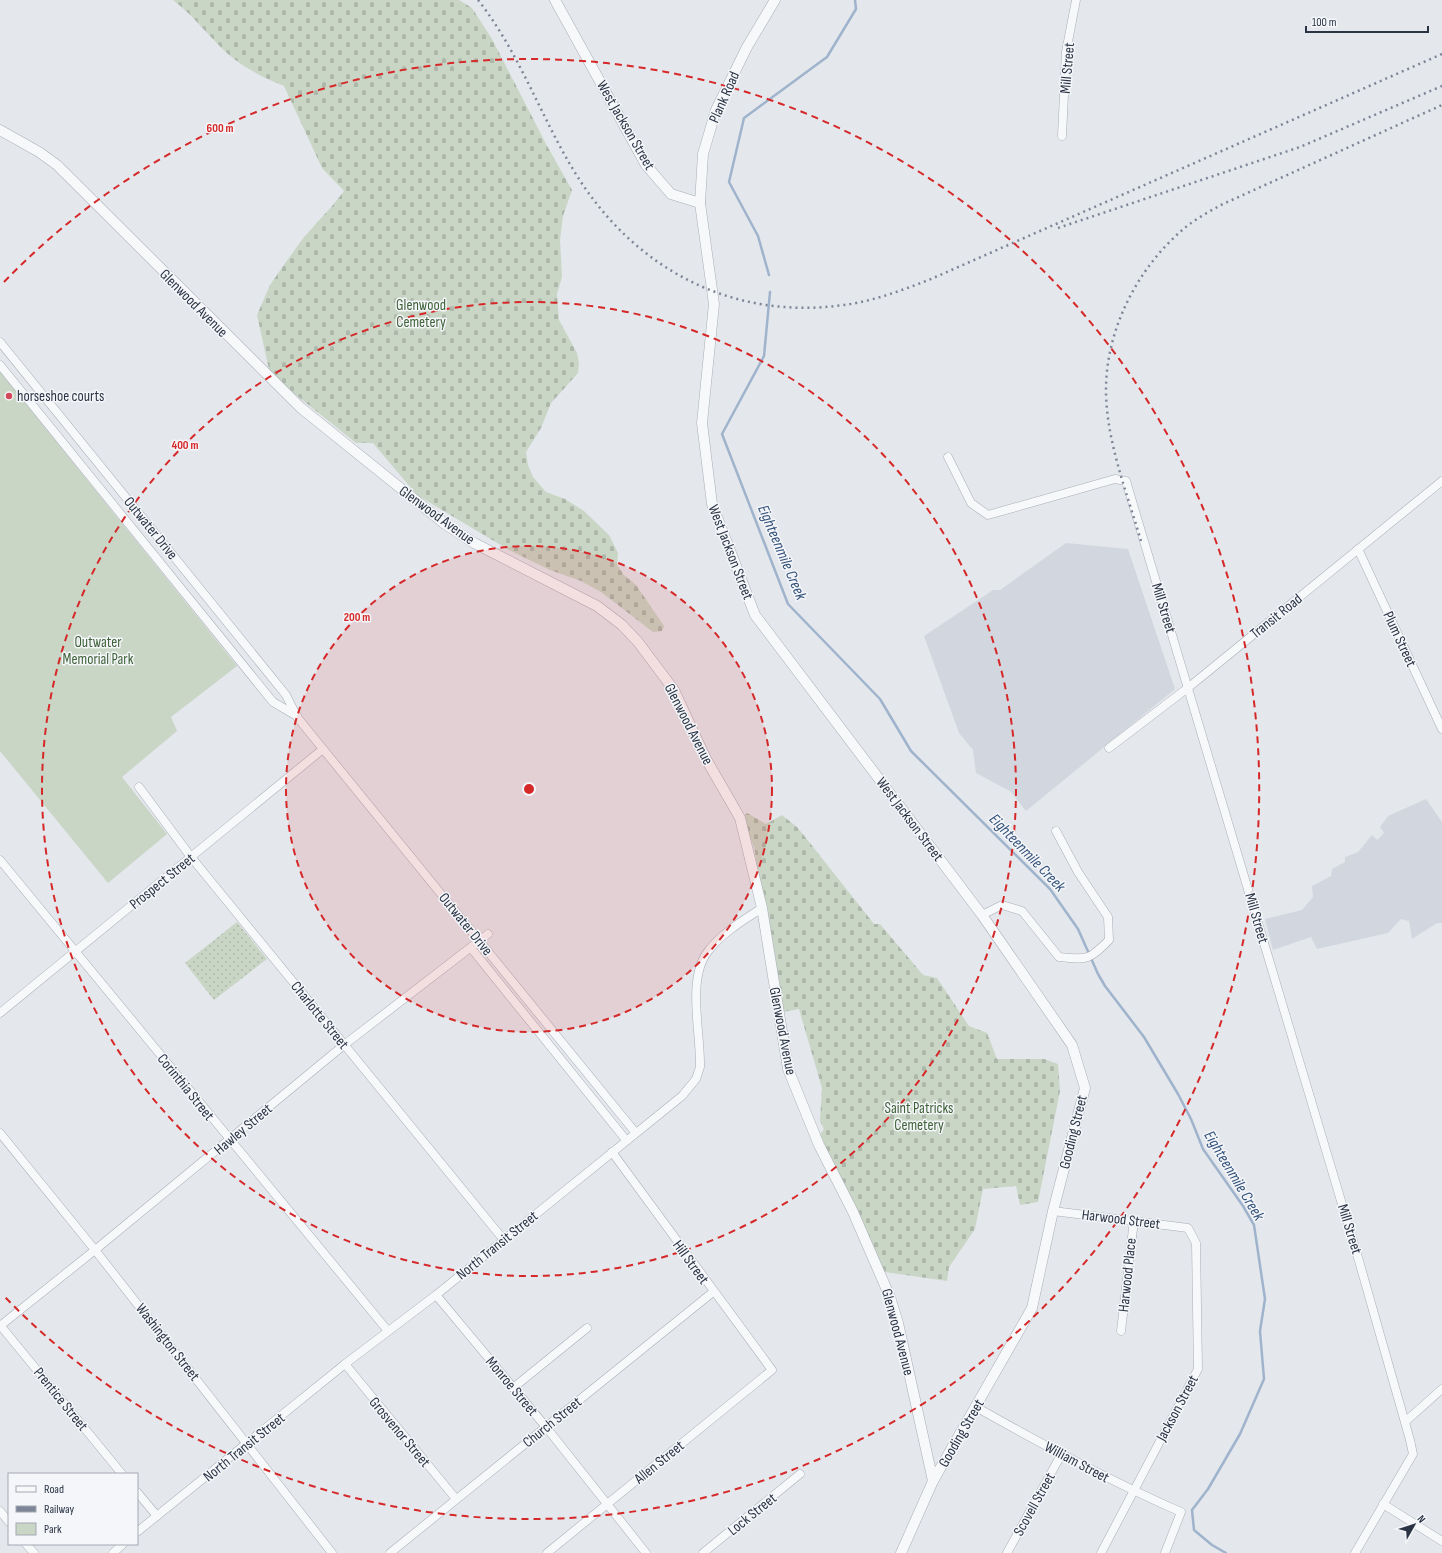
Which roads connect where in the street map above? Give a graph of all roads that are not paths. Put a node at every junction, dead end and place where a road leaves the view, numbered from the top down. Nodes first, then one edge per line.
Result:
1 (555, 0) edge
2 (775, 0) edge
3 (1076, 0) edge
4 (0, 130) edge
5 (1062, 136) dead end
6 (700, 203) junction
7 (0, 342) edge
8 (0, 365) edge
9 (948, 457) dead end
10 (1442, 481) edge
11 (1358, 549) junction
12 (1189, 687) junction
13 (297, 717) junction
14 (1442, 729) edge
15 (1109, 748) dead end
16 (323, 749) junction
17 (139, 787) dead end
18 (1056, 831) dead end
19 (192, 857) junction
20 (0, 860) edge
21 (762, 908) junction
22 (982, 916) junction
23 (488, 934) dead end
24 (480, 941) junction
25 (471, 948) junction
26 (76, 952) junction
27 (0, 1013) edge
28 (344, 1045) junction
29 (635, 1132) junction
30 (0, 1133) edge
31 (230, 1140) junction
32 (626, 1140) junction
33 (612, 1152) junction
34 (1053, 1211) junction
35 (1134, 1220) junction
36 (1188, 1228) joint
37 (503, 1239) junction
38 (95, 1250) junction
39 (713, 1292) junction
40 (436, 1295) junction
41 (0, 1325) edge
42 (587, 1328) dead end
43 (388, 1331) junction
44 (1121, 1331) dead end
45 (345, 1364) junction
46 (772, 1370) joint
47 (513, 1388) junction
48 (1442, 1390) edge
49 (976, 1407) junction
50 (1406, 1420) junction
51 (546, 1427) junction
52 (248, 1444) junction
53 (1061, 1455) junction
54 (121, 1473) edge
55 (800, 1474) dead end
56 (933, 1481) junction
57 (1134, 1492) junction
58 (138, 1493) edge
59 (456, 1499) junction
60 (608, 1504) junction
61 (1383, 1504) junction
62 (0, 1511) edge
63 (156, 1516) junction
64 (8, 1521) edge
65 (138, 1531) edge
66 (1442, 1541) edge
67 (27, 1545) edge
68 (122, 1545) edge
69 (34, 1553) edge
70 (113, 1553) edge
71 (332, 1553) edge
72 (390, 1553) edge
73 (546, 1553) edge
74 (646, 1553) edge
75 (703, 1553) edge
76 (901, 1553) edge
77 (1007, 1553) edge
78 (1101, 1553) edge
79 (1165, 1553) edge
80 (1355, 1553) edge

1 - 6 street, West Jackson Street
2 - 6 street, Plank Road
3 - 5 street, Mill Street
4 - 21 street, Glenwood Avenue
6 - 22 street, West Jackson Street
7 - 13 street, Outwater Drive
8 - 13 street, Outwater Drive
9 - 12 street, Mill Street
10 - 11 street, Transit Road
11 - 12 street, Transit Road
11 - 14 street, Plum Street
12 - 15 street, Transit Road
12 - 50 street, Mill Street
13 - 16 street, Outwater Drive
16 - 19 street, Prospect Street
16 - 24 street, Outwater Drive
17 - 19 street, Charlotte Street
18 - 22 street
19 - 26 street, Prospect Street
19 - 28 street, Charlotte Street
20 - 26 street, Corinthia Street
21 - 29 street, North Transit Street
21 - 56 street, Glenwood Avenue
22 - 34 street, Gooding Street
23 - 24 street, Hawley Street
24 - 25 street, Hawley Street
24 - 29 street, Outwater Drive
25 - 28 street, Hawley Street
25 - 32 street, Outwater Drive
26 - 27 street, Prospect Street
26 - 31 street, Corinthia Street
28 - 31 street, Hawley Street
28 - 37 street, Charlotte Street
29 - 32 street, North Transit Street
30 - 38 street, Washington Street
31 - 38 street, Hawley Street
31 - 43 street, Corinthia Street
32 - 33 street, North Transit Street
33 - 37 street, North Transit Street
33 - 39 street, Hill Street
34 - 35 street, Harwood Street
34 - 49 street, Gooding Street
35 - 36 street, Harwood Street
35 - 44 street, Harwood Place
36 - 57 street, Jackson Street
37 - 40 street, North Transit Street
38 - 41 street, Hawley Street
38 - 52 street, Washington Street
39 - 46 street, Hill Street
39 - 51 street, Church Street
40 - 43 street, North Transit Street
40 - 47 street, Monroe Street
41 - 54 street, Prentice Street
42 - 47 street
43 - 45 street, North Transit Street
45 - 52 street, North Transit Street
45 - 59 street, Grosvenor Street
46 - 60 street, Allen Street
47 - 51 street, Monroe Street
48 - 50 street
49 - 53 street, William Street
49 - 56 street, Gooding Street
50 - 61 street, Mill Street
51 - 59 street, Church Street
51 - 60 street, Monroe Street
52 - 63 street, North Transit Street
52 - 71 street, Washington Street
53 - 57 street, William Street
53 - 77 street, Scovell Street
55 - 75 street, Lock Street
56 - 76 street, Gooding Street
57 - 78 street, Jackson Street
57 - 79 street, William Street
58 - 63 street
59 - 72 street, Church Street
60 - 73 street, Allen Street
60 - 74 street, Monroe Street
61 - 66 street
61 - 80 street, Mill Street
62 - 64 street
63 - 65 street, North Transit Street
67 - 69 street
68 - 70 street

